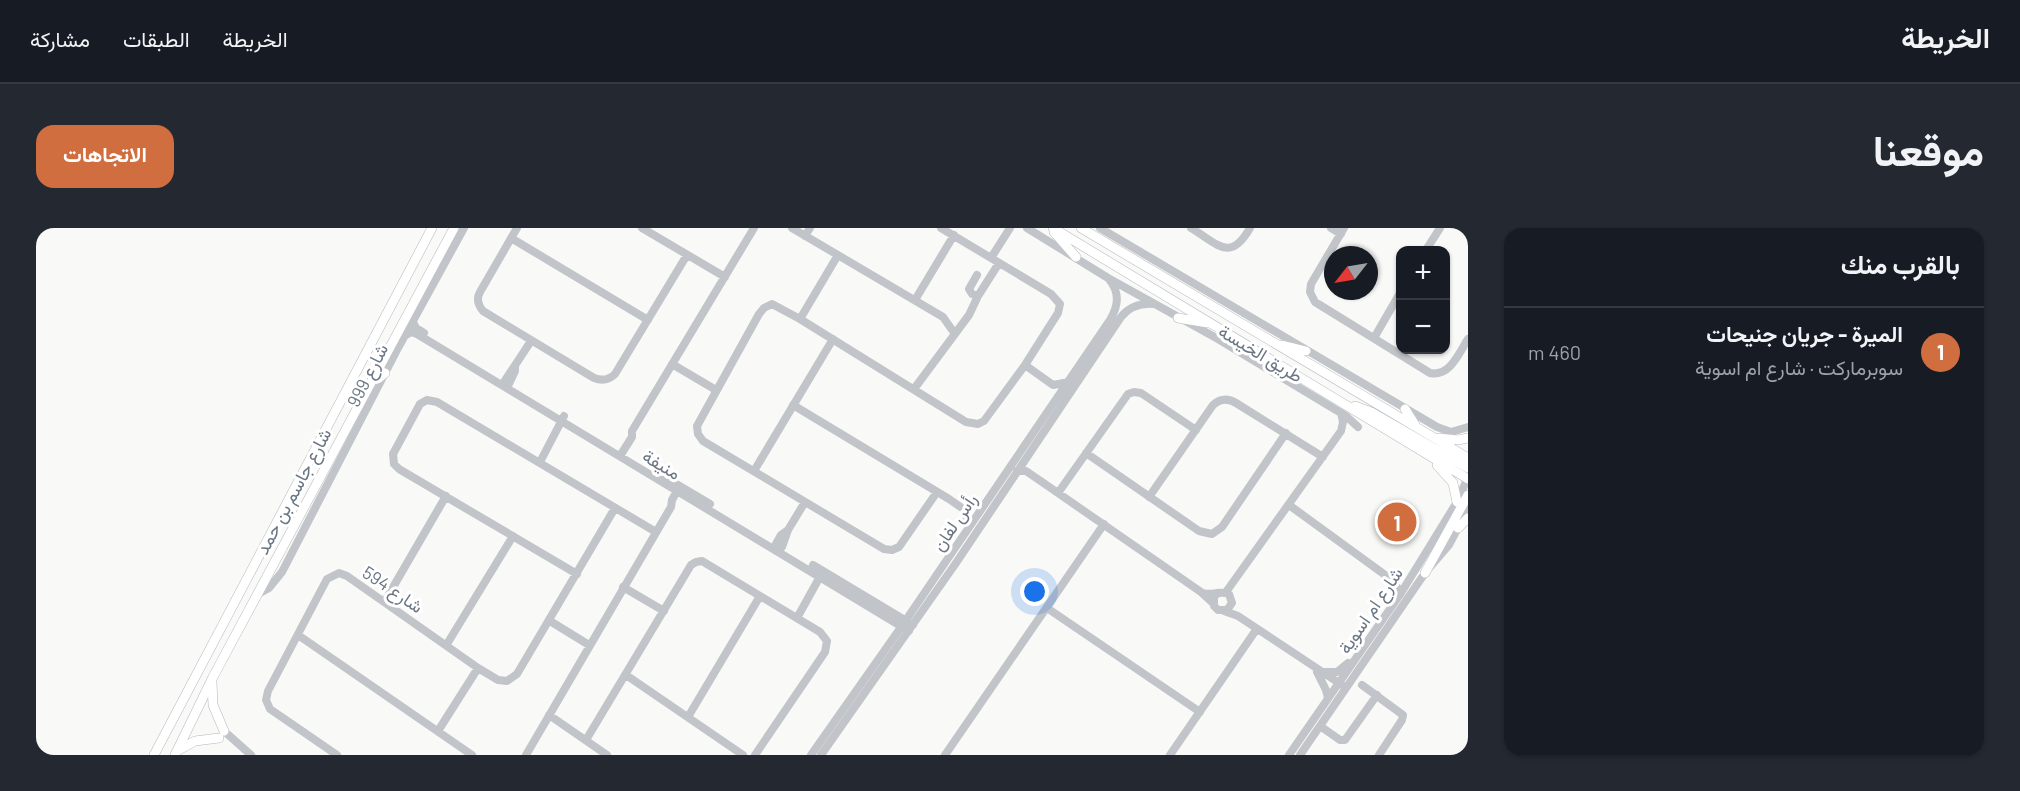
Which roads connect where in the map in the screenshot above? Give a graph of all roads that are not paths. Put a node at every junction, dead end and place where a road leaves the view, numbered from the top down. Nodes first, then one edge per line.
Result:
1 (432, 228) edge
2 (454, 228) edge
3 (464, 228) edge
4 (517, 228) edge
5 (642, 228) edge
6 (754, 228) edge
7 (792, 228) edge
8 (810, 228) edge
9 (941, 228) edge
10 (1010, 228) edge
11 (1027, 228) edge
12 (1052, 228) edge
13 (1081, 228) edge
14 (1090, 228) edge
15 (1100, 228) edge
16 (1191, 228) edge
17 (1250, 228) edge
18 (1331, 228) edge
19 (1440, 228) edge
20 (1343, 231) edge
21 (805, 236) junction
22 (954, 236) junction
23 (511, 238) junction
24 (1105, 242) junction
25 (1429, 246) edge
26 (687, 255) junction
27 (838, 255) junction
28 (1076, 257) junction
29 (992, 258) junction
30 (999, 263) junction
31 (977, 275) dead end
32 (724, 277) junction
33 (1108, 278) junction
34 (426, 279) junction
35 (429, 294) junction
36 (978, 296) junction
37 (915, 300) junction
38 (1397, 300) edge
39 (1125, 303) junction
40 (1154, 304) junction
41 (1178, 318) junction
42 (800, 319) junction
43 (648, 320) junction
44 (413, 322) junction
45 (1214, 324) junction
46 (955, 334) junction
47 (406, 335) junction
48 (1374, 338) junction
49 (833, 339) junction
50 (1468, 339) edge
51 (531, 341) junction
52 (1273, 343) junction
53 (1306, 351) junction
54 (672, 364) junction
55 (1025, 364) junction
56 (385, 373) junction
57 (372, 380) junction
58 (1069, 382) junction
59 (505, 384) junction
60 (1053, 385) junction
61 (914, 389) junction
62 (716, 390) junction
63 (1056, 401) junction
64 (793, 405) junction
65 (1344, 409) junction
66 (1405, 409) junction
67 (565, 420) junction
68 (1416, 427) junction
69 (1468, 427) edge
70 (1196, 430) junction
71 (1341, 431) junction
72 (1286, 434) junction
73 (1433, 437) junction
74 (1468, 438) edge
75 (619, 453) junction
76 (1086, 453) junction
77 (1430, 456) junction
78 (1323, 457) junction
79 (1468, 458) edge
80 (540, 462) junction
81 (1468, 468) edge
82 (754, 471) junction
83 (1022, 471) junction
84 (1468, 478) edge
85 (681, 490) junction
86 (937, 492) junction
87 (1058, 493) junction
88 (1468, 495) edge
89 (446, 496) junction
90 (1149, 496) junction
91 (805, 502) junction
92 (1457, 502) junction
93 (982, 507) junction
94 (1289, 507) junction
95 (615, 508) junction
96 (1468, 509) edge
97 (965, 510) junction
98 (1468, 518) edge
99 (1104, 524) junction
100 (968, 527) junction
101 (1458, 528) junction
102 (656, 532) junction
103 (513, 536) junction
104 (779, 545) junction
105 (1425, 573) junction
106 (577, 574) junction
107 (824, 575) junction
108 (1392, 579) junction
109 (1408, 580) junction
110 (623, 587) junction
111 (1201, 592) junction
112 (1401, 593) junction
113 (258, 594) junction
114 (760, 596) junction
115 (1226, 597) junction
116 (385, 601) junction
117 (1213, 603) junction
118 (1047, 608) junction
119 (664, 611) junction
120 (1224, 611) junction
121 (1238, 616) junction
122 (797, 618) junction
123 (550, 621) junction
124 (908, 625) junction
125 (1256, 630) junction
126 (298, 635) junction
127 (447, 644) junction
128 (589, 645) junction
129 (1361, 650) junction
130 (478, 668) junction
131 (1320, 672) junction
132 (626, 675) junction
133 (213, 677) junction
134 (1362, 685) dead end
135 (1341, 687) junction
136 (1377, 695) junction
137 (1328, 698) junction
138 (1200, 712) junction
139 (549, 715) junction
140 (688, 717) junction
141 (1319, 728) junction
142 (438, 731) junction
143 (221, 735) junction
144 (586, 740) junction
145 (176, 753) edge
146 (154, 755) edge
147 (251, 755) edge
148 (337, 755) edge
149 (471, 755) edge
150 (526, 755) edge
151 (607, 755) edge
152 (743, 755) edge
153 (754, 755) edge
154 (811, 755) edge
155 (821, 755) edge
156 (945, 755) edge
157 (1170, 755) edge
158 (1289, 755) edge
159 (1300, 755) edge
160 (1379, 755) edge

1 - 146 main road, شارع جاسم بن حمد
2 - 34 main road, شارع جاسم بن حمد
3 - 35 street, شارع 999
4 - 23 street
5 - 26 street
6 - 32 street
7 - 21 street
8 - 21 street
9 - 22 street
10 - 29 street
11 - 28 street, طريق الخيسة
12 - 28 main road
12 - 45 main road, طريق الخيسة
13 - 24 main road, طريق الخيسة
14 - 24 main road
15 - 53 street, طريق الخيسة
16 - 17 street
18 - 20 street
19 - 25 street
20 - 48 street
21 - 27 street
22 - 29 street
22 - 37 street
23 - 43 street
23 - 51 street
24 - 52 main road, طريق الخيسة
26 - 32 street
26 - 43 street
27 - 37 street
27 - 42 street
28 - 33 street, طريق الخيسة
29 - 30 street
30 - 36 street
30 - 55 street
31 - 36 street
32 - 54 street
33 - 39 street
33 - 40 street, طريق الخيسة
34 - 35 main road
34 - 57 main road, شارع جاسم بن حمد
35 - 44 street, شارع 999
36 - 46 street
37 - 46 street
38 - 48 street
39 - 40 street
39 - 58 street, رأس لفان
39 - 83 street
40 - 41 street, طريق الخيسة
41 - 45 main road
41 - 65 street, طريق الخيسة
42 - 49 street
42 - 62 street
43 - 51 street
44 - 47 street, شارع 999
44 - 59 street, منيفة
45 - 65 main road, طريق الخيسة
46 - 61 street
47 - 56 street, شارع 999
47 - 59 street, منيفة
48 - 50 street
49 - 61 street
49 - 64 street
51 - 59 street
52 - 53 main road
52 - 68 main road, طريق الخيسة
53 - 66 street, طريق الخيسة
54 - 62 street
54 - 75 street
55 - 60 street
55 - 61 street
56 - 57 main road
56 - 113 street, شارع 999
57 - 113 main road, شارع جاسم بن حمد
58 - 60 street
58 - 63 street, رأس لفان
59 - 67 street, منيفة
60 - 63 street
62 - 82 street
63 - 93 street, رأس لفان
64 - 82 street
64 - 86 street
65 - 71 street
65 - 71 street, طريق الخيسة
65 - 77 main road, طريق الخيسة
65 - 81 main road
66 - 68 main road
66 - 69 street, طريق الخيسة
67 - 75 street, منيفة
67 - 80 street
68 - 73 main road, طريق الخيسة
70 - 72 street
70 - 76 street
70 - 90 street
71 - 78 street
72 - 78 street
72 - 90 street
73 - 74 main road
73 - 79 main road, طريق الخيسة
75 - 85 street, منيفة
76 - 87 street
76 - 90 street
77 - 84 main road, طريق الخيسة
77 - 92 main road
78 - 94 street
80 - 89 street
80 - 95 street
82 - 91 street
83 - 87 street
83 - 124 street, رأس لفان
84 - 92 street, شارع ام اسوية
85 - 102 street
85 - 104 street, منيفة
85 - 107 street, منيفة
86 - 91 street
86 - 97 street
87 - 99 street
88 - 105 main road
89 - 103 street
89 - 116 street
91 - 104 street
92 - 109 street, شارع ام اسوية
93 - 97 street
93 - 100 street, رأس لفان
94 - 108 street
94 - 115 street
95 - 102 street
95 - 106 street, شارع 594
96 - 101 street, شارع ام اسوية
97 - 100 street
98 - 101 main road
99 - 111 street
99 - 118 street
100 - 124 street, رأس لفان
101 - 105 street, شارع ام اسوية
102 - 110 street
103 - 106 street
103 - 127 street
104 - 107 street, منيفة
105 - 135 street, شارع ام اسوية
106 - 123 street, شارع 594
107 - 122 street
107 - 124 street, منيفة
108 - 109 street
108 - 112 street
109 - 112 street, شارع ام اسوية
110 - 119 street
110 - 128 street
111 - 115 street
111 - 117 street
112 - 129 street, شارع ام اسوية
113 - 133 main road, شارع جاسم بن حمد
114 - 119 street
114 - 122 street
114 - 140 street
115 - 117 street
115 - 120 street
115 - 121 street
116 - 126 street, شارع 594
116 - 127 street, شارع 594
117 - 120 street
118 - 138 street
118 - 156 street
119 - 132 street
120 - 121 street
121 - 125 street
122 - 153 street
123 - 128 street
123 - 130 street, شارع 594
124 - 154 street, رأس لفان
124 - 155 street, رأس لفان
125 - 131 street
125 - 138 street
126 - 142 street
126 - 148 street, شارع 594
127 - 130 street, شارع 594
128 - 139 street
129 - 131 street
129 - 135 street, شارع ام اسوية
130 - 142 street
131 - 135 street
131 - 137 street
132 - 140 street
132 - 144 street
133 - 143 main road
133 - 145 main road, شارع جاسم بن حمد
134 - 136 street
135 - 137 street, شارع ام اسوية
135 - 141 street, شارع ام اسوية
136 - 141 street
136 - 160 street
137 - 158 street, شارع ام اسوية
138 - 157 street
139 - 144 street
139 - 150 street
140 - 152 street
141 - 159 street, شارع ام اسوية
142 - 149 street
143 - 145 main road
143 - 147 street
144 - 151 street

